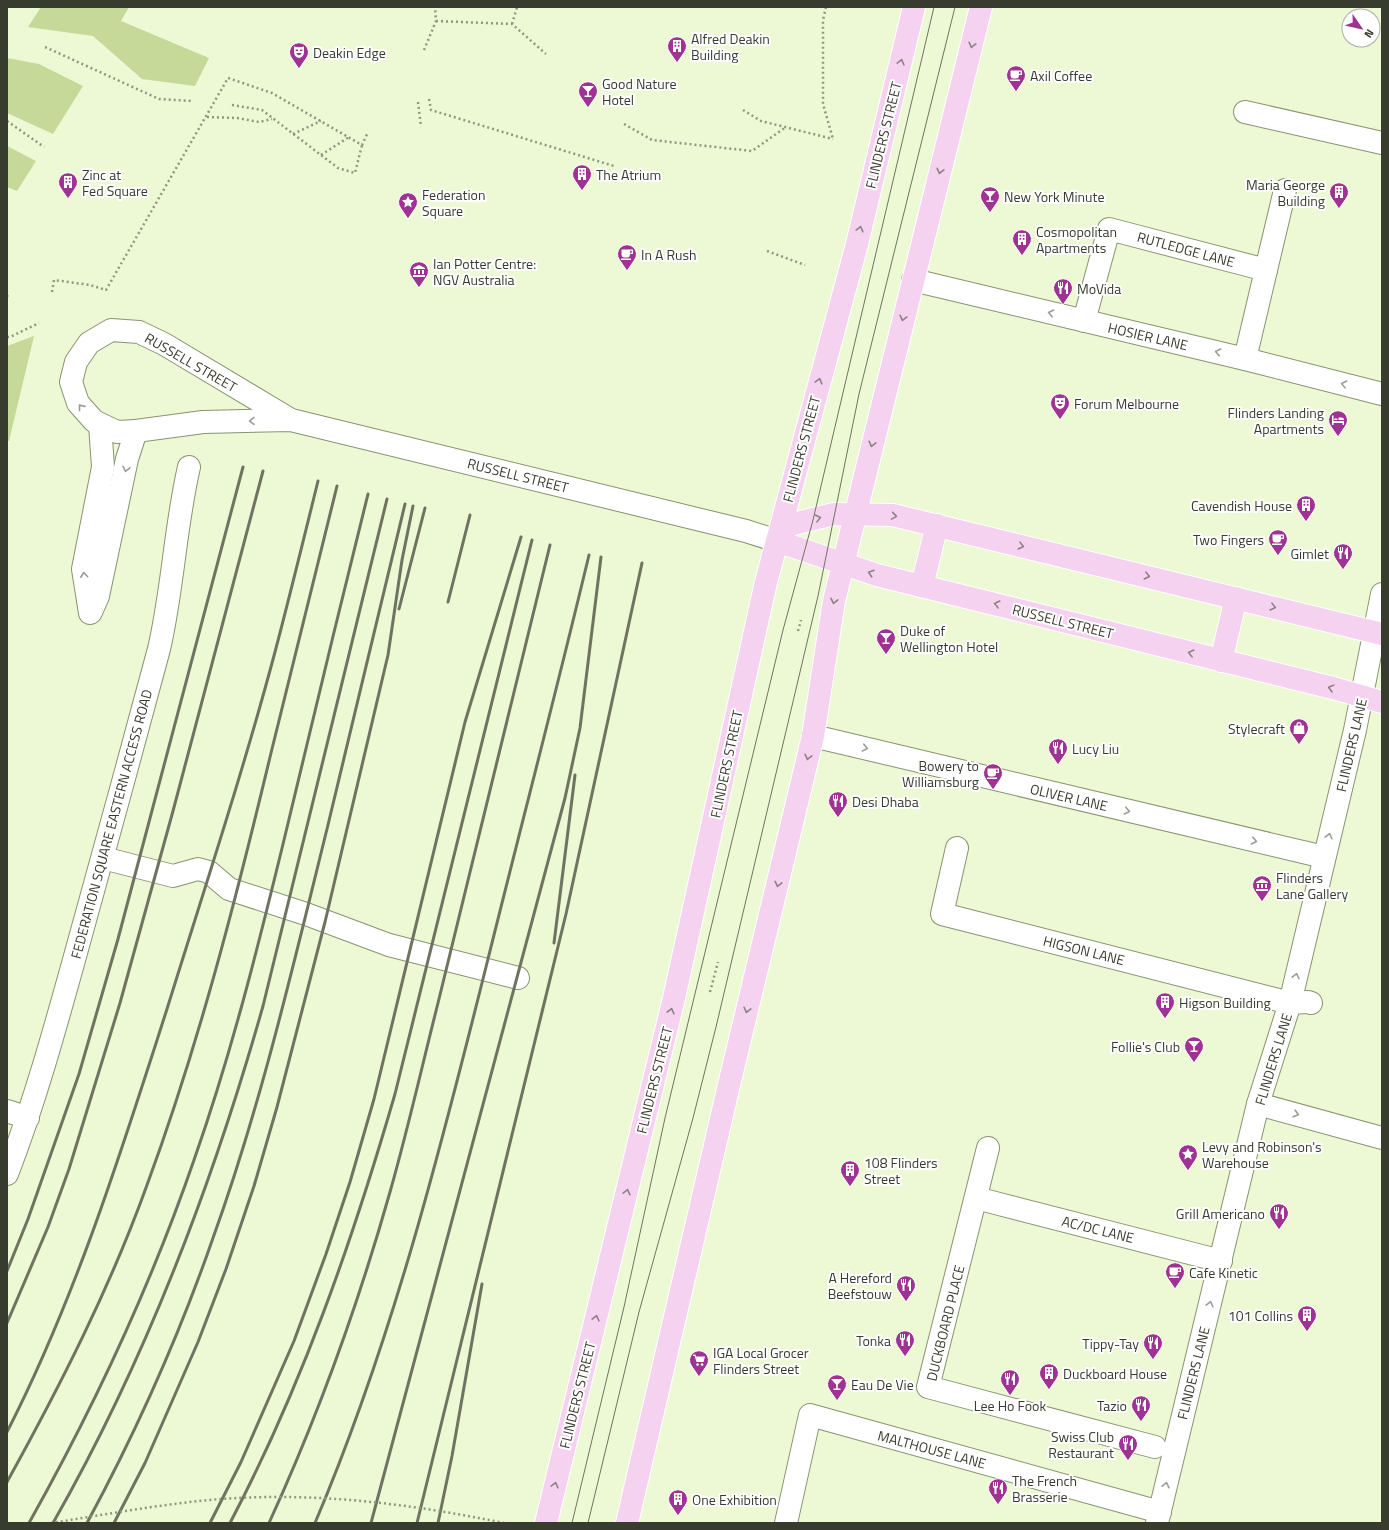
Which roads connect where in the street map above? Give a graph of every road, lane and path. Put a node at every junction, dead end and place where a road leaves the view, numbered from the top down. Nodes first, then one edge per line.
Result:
1 (435, 7) edge
2 (517, 7) edge
3 (826, 7) edge
4 (914, 7) edge
5 (981, 7) edge
6 (436, 21) junction
7 (512, 24) junction
8 (45, 47) dead end
9 (424, 50) dead end
10 (546, 54) dead end
11 (429, 99) dead end
12 (191, 101) dead end
13 (418, 102) dead end
14 (232, 105) dead end
15 (743, 110) dead end
16 (1245, 112) dead end
17 (208, 117) junction
18 (272, 119) junction
19 (321, 121) junction
20 (7, 122) edge
21 (624, 124) dead end
22 (421, 127) dead end
23 (786, 127) junction
24 (368, 132) dead end
25 (292, 134) junction
26 (349, 137) junction
27 (1382, 143) edge
28 (362, 145) junction
29 (44, 147) dead end
30 (321, 155) junction
31 (614, 166) dead end
32 (1285, 190) dead end
33 (766, 251) dead end
34 (805, 265) dead end
35 (1266, 270) junction
36 (913, 280) junction
37 (52, 292) dead end
38 (8, 293) dead end
39 (7, 297) edge
40 (1084, 321) junction
41 (39, 323) dead end
42 (7, 337) edge
43 (1245, 359) junction
44 (1382, 394) edge
45 (291, 420) junction
46 (100, 425) junction
47 (136, 431) junction
48 (189, 467) dead end
49 (856, 514) junction
50 (936, 525) junction
51 (779, 534) junction
52 (844, 564) junction
53 (922, 586) junction
54 (1382, 594) edge
55 (1236, 598) junction
56 (1378, 633) edge
57 (1221, 661) junction
58 (1372, 699) edge
59 (813, 736) junction
60 (957, 848) dead end
61 (1324, 856) junction
62 (103, 858) junction
63 (718, 962) dead end
64 (518, 978) dead end
65 (710, 992) dead end
66 (1300, 1003) junction
67 (1258, 1104) junction
68 (7, 1110) edge
69 (28, 1118) junction
70 (1382, 1138) edge
71 (988, 1148) dead end
72 (7, 1174) edge
73 (976, 1198) junction
74 (1221, 1261) junction
75 (1155, 1447) dead end
76 (1158, 1517) edge
77 (50, 1523) edge
78 (504, 1523) edge
79 (546, 1523) edge
80 (627, 1523) edge
81 (786, 1523) edge

1 - 6 path
2 - 7 path
3 - 23 path
51 -> 4 main road, FLINDERS STREET
5 -> 36 main road
6 - 7 path
6 - 9 path
7 - 10 path
8 - 12 path
11 - 31 path
13 - 22 path
14 - 18 path
15 - 23 path
16 - 27 street
17 - 18 path
17 - 19 path
17 - 37 path
18 - 25 path
19 - 25 path
19 - 26 path
20 - 29 path
21 - 23 path
24 - 28 path
25 - 30 path
26 - 28 path
26 - 30 path
28 - 30 path
32 - 35 street
33 - 34 path
35 - 40 street, RUTLEDGE LANE
35 - 43 street
40 -> 36 street, HOSIER LANE
36 -> 49 main road
38 - 39 path
43 -> 40 street, HOSIER LANE
41 - 42 path
44 -> 43 street, HOSIER LANE
46 -> 45 street, RUSSELL STREET
45 -> 47 street, RUSSELL STREET
45 - 51 street, RUSSELL STREET
46 - 47 street, RUSSELL STREET
47 -> 46 street
48 - 62 street, FEDERATION SQUARE EASTERN ACCESS ROAD
49 -> 50 main road
51 -> 49 main road
49 - 52 main road
50 - 53 main road
50 -> 55 main road
51 - 52 main road, RUSSELL STREET
79 -> 51 main road, FLINDERS STREET
53 -> 52 main road, RUSSELL STREET
52 -> 59 main road
57 -> 53 main road, RUSSELL STREET
54 - 56 street, FLINDERS LANE
55 -> 56 main road
55 - 57 main road
56 - 58 street, FLINDERS LANE
58 -> 57 main road, RUSSELL STREET
61 -> 58 street, FLINDERS LANE
59 -> 61 street, OLIVER LANE
59 -> 80 main road
60 - 66 street, HIGSON LANE
66 -> 61 street, FLINDERS LANE
62 - 64 street
62 - 69 street, FEDERATION SQUARE EASTERN ACCESS ROAD
63 - 65 path
66 - 67 street, FLINDERS LANE
67 -> 70 street
67 - 74 street, FLINDERS LANE
68 - 69 street
69 - 72 street, FEDERATION SQUARE EASTERN ACCESS ROAD
71 - 73 street, DUCKBOARD PLACE
73 - 74 street, AC/DC LANE
73 - 75 street, DUCKBOARD PLACE
76 -> 74 street, FLINDERS LANE
76 - 81 street, MALTHOUSE LANE
77 - 78 path, bridge

